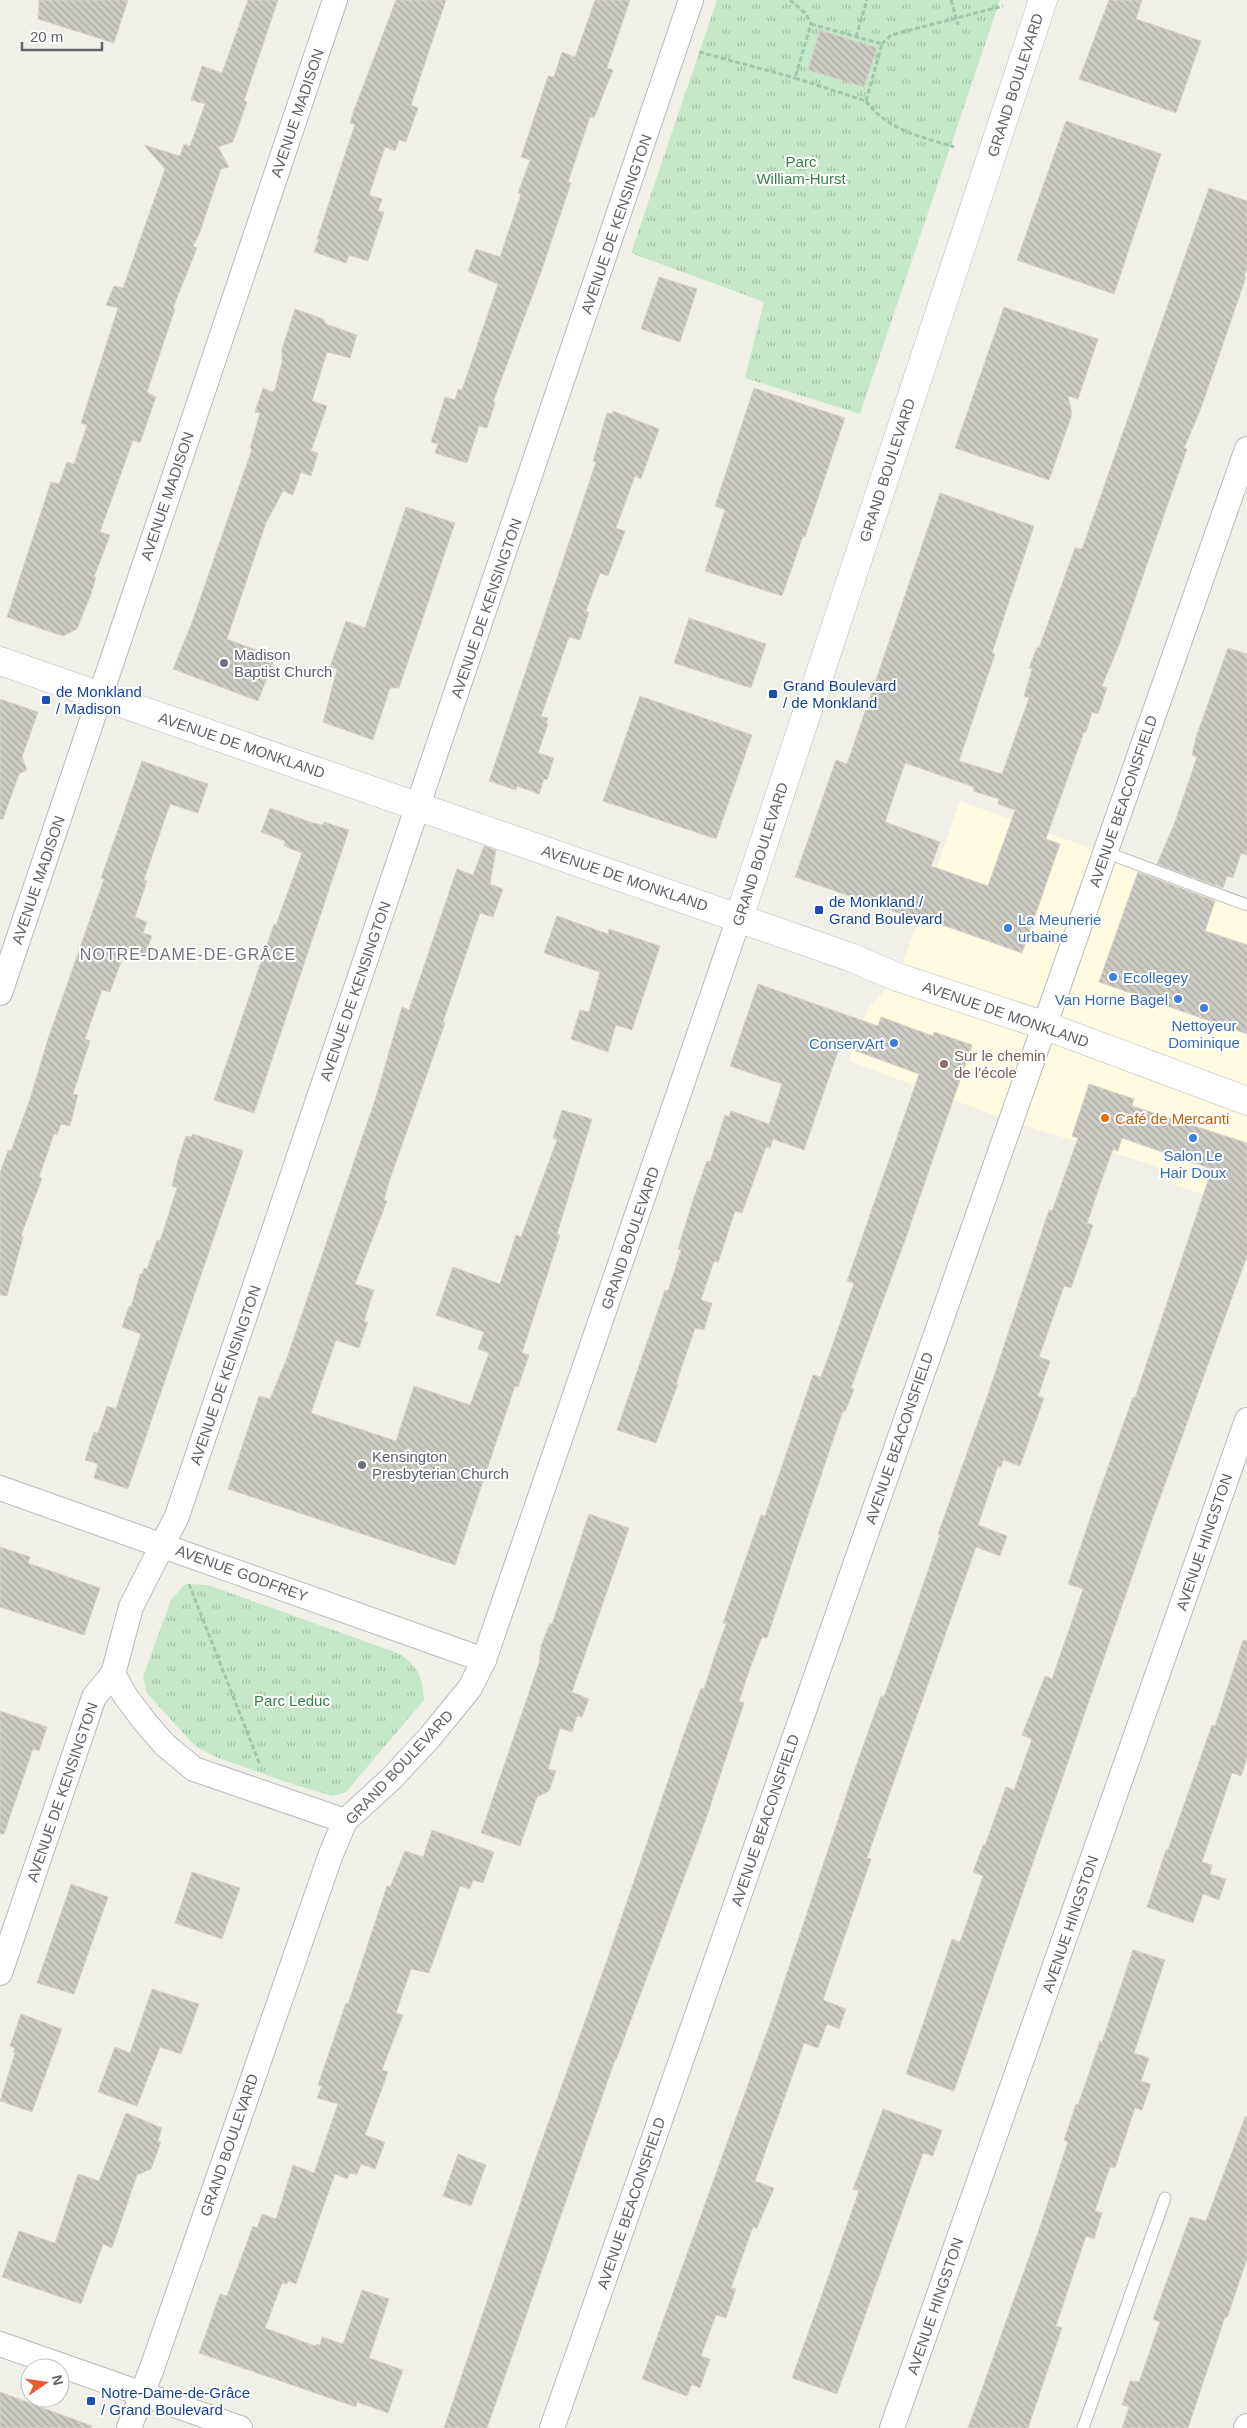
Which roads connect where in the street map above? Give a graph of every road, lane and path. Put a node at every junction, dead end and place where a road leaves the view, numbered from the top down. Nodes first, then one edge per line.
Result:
1 (335, 0) edge
2 (691, 0) edge
3 (790, 0) edge
4 (867, 0) edge
5 (950, 0) edge
6 (1043, 0) edge
7 (1003, 6) dead end
8 (956, 18) junction
9 (811, 24) junction
10 (958, 25) dead end
11 (856, 37) junction
12 (882, 44) junction
13 (699, 52) dead end
14 (795, 78) junction
15 (866, 101) junction
16 (954, 148) dead end
17 (1247, 449) edge
18 (0, 661) edge
19 (100, 696) junction
20 (419, 805) junction
21 (1105, 852) junction
22 (1247, 905) edge
23 (740, 918) junction
24 (0, 993) edge
25 (1043, 1025) junction
26 (1247, 1101) edge
27 (1247, 1420) edge
28 (0, 1488) edge
29 (164, 1545) junction
30 (189, 1584) dead end
31 (484, 1660) junction
32 (113, 1674) junction
33 (261, 1767) dead end
34 (346, 1821) junction
35 (0, 1973) edge
36 (1166, 2198) dead end
37 (0, 2344) edge
38 (142, 2394) junction
39 (129, 2428) edge
40 (240, 2428) edge
41 (552, 2428) edge
42 (892, 2428) edge
43 (1083, 2428) edge

1 - 19 street, AVENUE MADISON
2 - 20 street, AVENUE DE KENSINGTON
3 - 9 path
4 - 11 path
5 - 8 path
6 - 23 street, GRAND BOULEVARD
7 - 8 path
8 - 10 path
8 - 12 path
9 - 11 path
9 - 14 path
11 - 12 path
12 - 15 path
13 - 14 path
14 - 15 path
15 - 16 path
17 - 21 street, AVENUE BEACONSFIELD
18 - 19 street, AVENUE DE MONKLAND
19 - 20 street, AVENUE DE MONKLAND
19 - 24 street, AVENUE MADISON
20 - 23 street, AVENUE DE MONKLAND
20 - 29 street, AVENUE DE KENSINGTON
21 - 22 lane
21 - 25 street, AVENUE BEACONSFIELD
23 - 25 street, AVENUE DE MONKLAND
23 - 31 street, GRAND BOULEVARD
25 - 26 street, AVENUE DE MONKLAND
25 - 41 street, AVENUE BEACONSFIELD
27 - 42 street, AVENUE HINGSTON
28 - 29 street, AVENUE GODFREY
29 - 31 street, AVENUE GODFREY
29 - 32 street, AVENUE DE KENSINGTON
30 - 33 path
31 - 34 street, GRAND BOULEVARD
32 - 34 street
32 - 35 street, AVENUE DE KENSINGTON
34 - 38 street, GRAND BOULEVARD
36 - 43 lane
37 - 38 street
38 - 39 street, GRAND BOULEVARD
38 - 40 street

